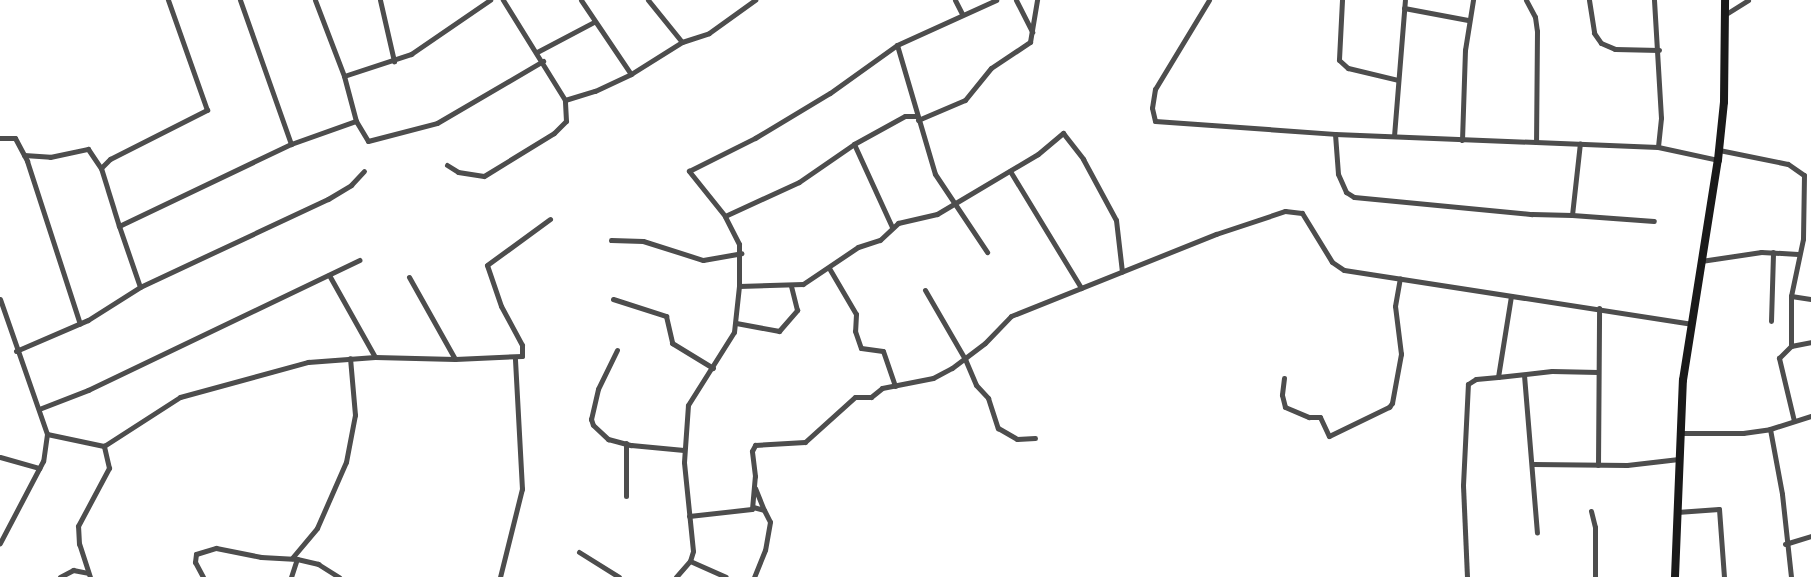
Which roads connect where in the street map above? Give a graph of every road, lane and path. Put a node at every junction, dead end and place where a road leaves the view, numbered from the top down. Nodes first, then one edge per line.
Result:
1 (168, 0) edge
2 (240, 0) edge
3 (315, 0) edge
4 (380, 0) edge
5 (490, 0) edge
6 (503, 0) edge
7 (581, 0) edge
8 (649, 0) edge
9 (755, 0) edge
10 (955, 0) edge
11 (996, 0) edge
12 (1016, 0) edge
13 (1037, 0) edge
14 (1209, 0) edge
15 (1342, 0) edge
16 (1405, 0) edge
17 (1473, 0) edge
18 (1526, 0) edge
19 (1589, 0) edge
20 (1654, 0) edge
21 (1725, 0) edge
22 (1748, 0) edge
23 (1404, 8) junction
24 (962, 14) junction
25 (1726, 14) junction
26 (1468, 20) junction
27 (594, 22) junction
28 (1032, 33) junction
29 (682, 42) junction
30 (897, 44) junction
31 (1659, 50) junction
32 (537, 52) junction
33 (394, 61) junction
34 (543, 61) junction
35 (631, 74) junction
36 (344, 76) junction
37 (1398, 80) junction
38 (565, 100) junction
39 (918, 118) junction
40 (356, 120) junction
41 (1336, 134) junction
42 (1394, 136) junction
43 (0, 138) edge
44 (1462, 140) junction
45 (1536, 142) junction
46 (1580, 143) junction
47 (291, 144) junction
48 (854, 144) junction
49 (1658, 147) junction
50 (1719, 150) junction
51 (24, 155) junction
52 (1718, 160) junction
53 (447, 165) dead end
54 (101, 168) junction
55 (1010, 171) junction
56 (364, 172) dead end
57 (954, 203) junction
58 (1572, 215) junction
59 (725, 216) junction
60 (550, 218) dead end
61 (1654, 221) dead end
62 (120, 226) junction
63 (892, 227) junction
64 (611, 240) dead end
65 (741, 252) junction
66 (987, 252) dead end
67 (1773, 252) junction
68 (1798, 254) junction
69 (359, 260) dead end
70 (1701, 261) junction
71 (829, 268) junction
72 (1122, 272) junction
73 (328, 274) junction
74 (409, 277) dead end
75 (1400, 278) junction
76 (739, 286) junction
77 (791, 286) junction
78 (140, 287) junction
79 (1081, 288) junction
80 (925, 290) dead end
81 (1511, 296) junction
82 (1790, 296) junction
83 (0, 299) edge
84 (1811, 299) edge
85 (613, 300) dead end
86 (1599, 308) junction
87 (1771, 321) dead end
88 (80, 324) junction
89 (736, 324) junction
90 (1691, 324) junction
91 (1811, 342) edge
92 (1791, 346) junction
93 (16, 350) junction
94 (617, 350) dead end
95 (375, 357) junction
96 (350, 358) junction
97 (515, 358) junction
98 (965, 358) junction
99 (455, 359) junction
100 (713, 368) junction
101 (1598, 372) junction
102 (1524, 375) junction
103 (1498, 377) junction
104 (1284, 378) dead end
105 (895, 386) junction
106 (39, 409) junction
107 (1811, 416) edge
108 (1794, 421) junction
109 (1770, 429) junction
110 (1680, 432) junction
111 (47, 434) junction
112 (1035, 438) dead end
113 (626, 444) junction
114 (104, 446) junction
115 (684, 450) junction
116 (0, 457) edge
117 (1679, 459) junction
118 (1533, 464) junction
119 (1598, 465) junction
120 (40, 468) junction
121 (754, 484) junction
122 (626, 496) dead end
123 (753, 507) junction
124 (764, 510) junction
125 (1591, 511) dead end
126 (1676, 512) junction
127 (689, 516) junction
128 (1537, 532) dead end
129 (1811, 536) edge
130 (0, 542) edge
131 (1785, 544) junction
132 (579, 552) dead end
133 (294, 558) junction
134 (690, 561) junction
135 (89, 575) edge
136 (60, 577) edge
137 (203, 577) edge
138 (292, 577) edge
139 (339, 577) edge
140 (500, 577) edge
141 (619, 577) edge
142 (676, 577) edge
143 (726, 577) edge
144 (754, 577) edge
145 (1466, 577) edge
146 (1595, 577) edge
147 (1675, 577) edge
148 (1724, 577) edge
149 (1791, 577) edge

1 - 54 street
2 - 47 street
3 - 36 street
4 - 33 street
5 - 33 street
6 - 32 street
7 - 27 street
8 - 29 street
9 - 29 street
10 - 24 street
11 - 24 street
12 - 28 street
13 - 28 street
14 - 41 street
15 - 37 street
16 - 23 street
17 - 26 street
18 - 45 street
19 - 31 street
20 - 31 street
21 - 25 main road
22 - 25 street
23 - 26 street
23 - 37 street
24 - 30 street
25 - 50 main road
26 - 44 street
27 - 32 street
27 - 35 street
28 - 39 street
29 - 35 street
30 - 39 street
30 - 59 street
31 - 49 street
32 - 34 street
33 - 36 street
34 - 38 street
34 - 40 street
35 - 38 street
36 - 40 street
37 - 42 street
38 - 53 street
39 - 48 street
39 - 57 street
40 - 47 street
41 - 42 street
41 - 58 street
42 - 44 street
43 - 51 street
44 - 45 street
45 - 46 street
46 - 49 street
46 - 58 street
47 - 62 street
48 - 59 street
48 - 63 street
49 - 52 street
50 - 52 main road
50 - 68 street
51 - 54 street
51 - 88 street
52 - 70 main road
54 - 62 street
55 - 57 street
55 - 72 street
55 - 79 street
56 - 78 street
57 - 63 street
57 - 66 street
58 - 61 street
59 - 65 street
60 - 97 street
62 - 78 street
63 - 71 street
64 - 65 street
65 - 76 street
67 - 68 street
67 - 70 street
67 - 87 street
68 - 82 street
69 - 73 street
70 - 90 main road
71 - 77 street
71 - 105 street
72 - 75 street
72 - 79 street
73 - 95 street
73 - 106 street
74 - 99 street
75 - 81 street
75 - 104 street
76 - 77 street
76 - 89 street
77 - 89 street
78 - 88 street
79 - 98 street
80 - 98 street
81 - 86 street
81 - 103 street
82 - 84 street
82 - 92 street
83 - 93 street
85 - 100 street
86 - 90 street
86 - 101 street
88 - 93 street
89 - 100 street
90 - 110 main road
91 - 92 street
92 - 108 street
93 - 106 street
94 - 113 street
95 - 96 street
95 - 99 street
96 - 114 street
96 - 133 street
97 - 99 street
97 - 140 street
98 - 105 street
98 - 112 street
100 - 115 street
101 - 102 street
101 - 119 street
102 - 103 street
102 - 118 street
103 - 145 street
105 - 121 street
106 - 111 street
107 - 108 street
108 - 109 street
109 - 110 street
109 - 131 street
110 - 117 main road
111 - 114 street
111 - 120 street
113 - 115 street
113 - 122 street
114 - 135 street
115 - 127 street
116 - 120 street
117 - 119 street
117 - 126 main road
118 - 119 street
118 - 128 street
120 - 130 street
121 - 123 street
121 - 124 street
123 - 124 street
123 - 127 street
124 - 144 street
125 - 146 street
126 - 147 main road
126 - 148 street
127 - 134 street
129 - 131 street
131 - 149 street
132 - 141 street
133 - 137 street
133 - 138 street
133 - 139 street
134 - 142 street
134 - 143 street
135 - 136 street

